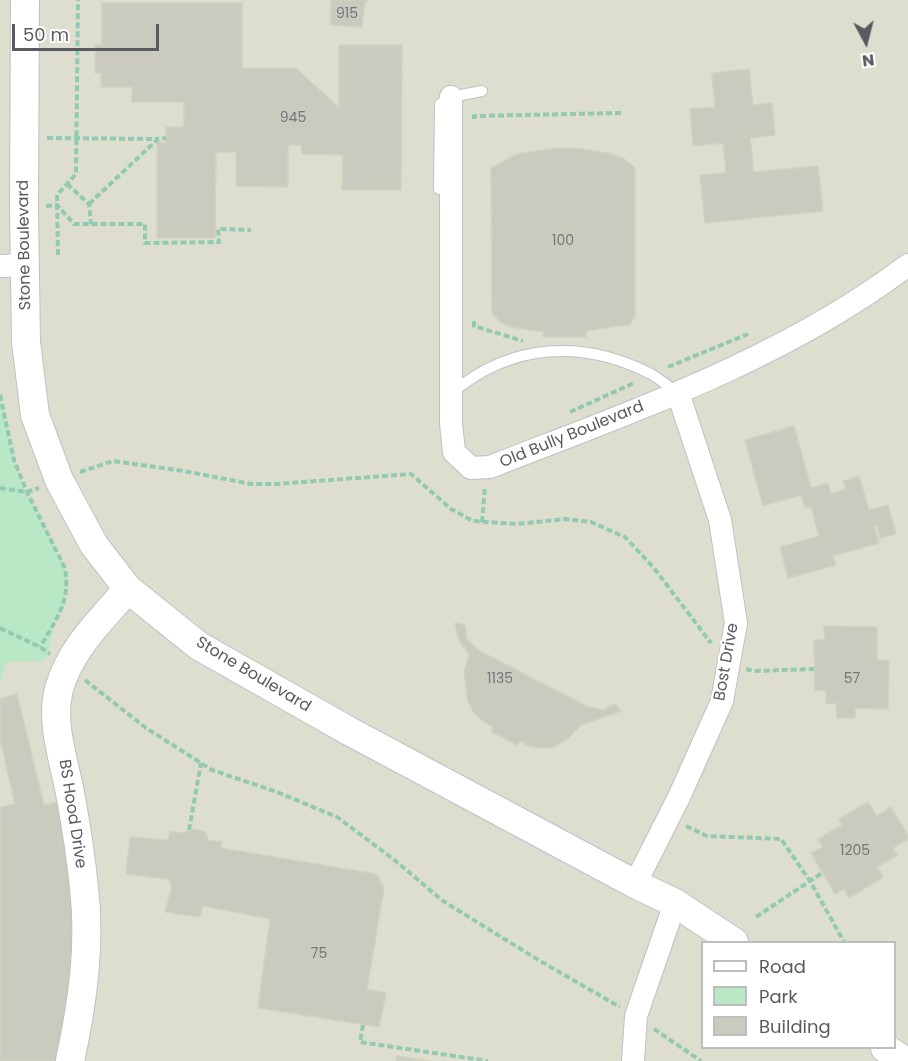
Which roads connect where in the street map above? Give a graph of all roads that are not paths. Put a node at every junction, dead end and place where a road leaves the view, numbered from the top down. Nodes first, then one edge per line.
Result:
1 (26, 0) edge
2 (482, 91) dead end
3 (451, 98) junction
4 (439, 189) dead end
5 (12, 265) edge
6 (908, 265) edge
7 (678, 393) junction
8 (450, 394) junction
9 (128, 589) junction
10 (635, 884) junction
11 (675, 903) junction
12 (732, 941) edge
13 (888, 1049) edge
14 (70, 1061) edge
15 (633, 1061) edge
16 (905, 1061) edge

1 - 5 street, Stone Boulevard
2 - 3 lane
3 - 4 lane
3 - 8 street, Old Bully Boulevard
5 - 9 street, Stone Boulevard
6 - 7 street, Old Bully Boulevard
7 - 8 lane
7 - 8 street, Old Bully Boulevard
7 - 10 street, Bost Drive
9 - 10 street, Stone Boulevard
9 - 14 street, BS Hood Drive
10 - 11 street, Stone Boulevard
11 - 12 street, Stone Boulevard
11 - 15 street
13 - 16 street

